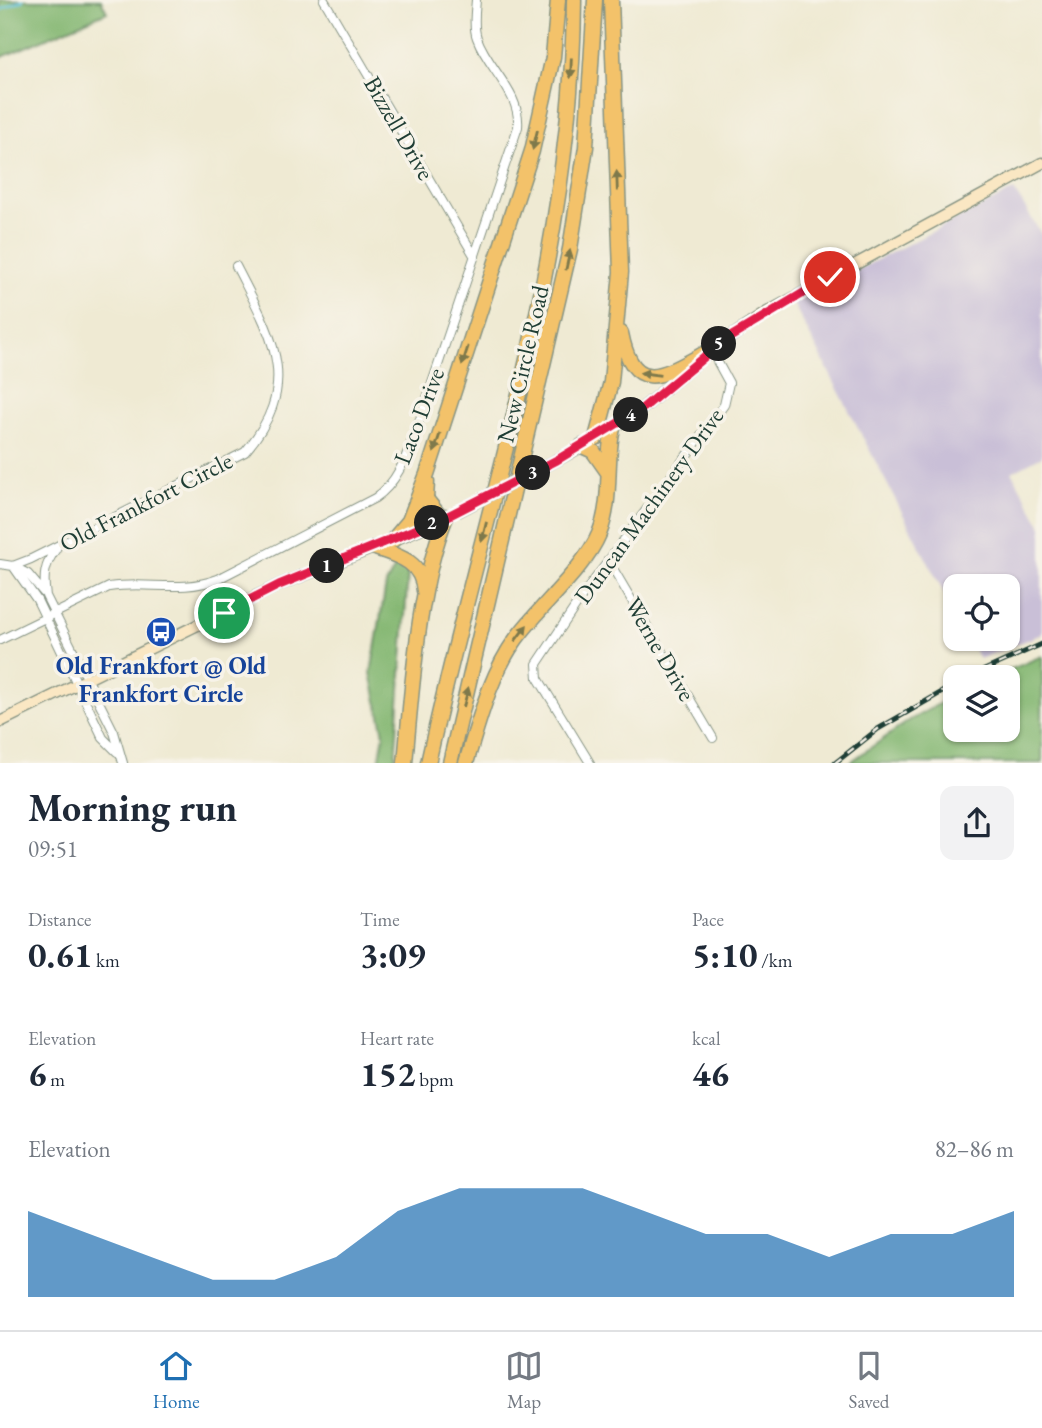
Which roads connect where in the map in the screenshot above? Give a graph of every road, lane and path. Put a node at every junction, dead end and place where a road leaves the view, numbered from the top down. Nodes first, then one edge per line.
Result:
1 (324, 0) edge
2 (476, 0) edge
3 (558, 0) edge
4 (574, 0) edge
5 (595, 0) edge
6 (611, 0) edge
7 (1042, 163) edge
8 (475, 257) junction
9 (236, 266) dead end
10 (617, 322) junction
11 (711, 349) junction
12 (613, 428) junction
13 (596, 438) junction
14 (582, 446) junction
15 (607, 472) junction
16 (427, 474) junction
17 (448, 516) junction
18 (393, 540) junction
19 (58, 546) junction
20 (375, 548) junction
21 (608, 560) junction
22 (0, 564) edge
23 (13, 566) junction
24 (47, 596) junction
25 (425, 603) junction
26 (53, 612) junction
27 (44, 617) junction
28 (0, 640) edge
29 (89, 681) junction
30 (78, 686) junction
31 (0, 722) edge
32 (713, 738) dead end
33 (121, 759) edge
34 (405, 763) edge
35 (428, 763) edge
36 (450, 763) edge
37 (466, 763) edge
38 (590, 763) edge

1 - 8 street, Bizzell Drive
2 - 8 street, Laco Drive
3 -> 16 highway
4 -> 35 highway, New Circle Road
36 -> 5 highway, New Circle Road
10 -> 6 highway
7 - 11 main road
8 - 26 street, Laco Drive
9 - 19 street, Old Frankfort Circle
11 -> 10 highway
10 - 13 highway
11 - 12 main road
11 - 21 street, Duncan Machinery Drive
12 - 13 main road
12 - 15 highway
13 - 14 main road
14 - 15 highway
14 - 17 main road, bridge
37 -> 15 highway
16 - 17 highway
16 - 18 highway
17 - 18 main road
17 - 25 highway
18 - 20 main road
19 - 23 street, Old Frankfort Circle
19 - 24 street
20 - 25 highway
20 - 29 main road
21 - 32 street, Werne Drive
21 - 38 street, Duncan Machinery Drive
22 - 23 street
23 - 24 street
23 - 27 street
24 - 26 street
25 - 34 highway
26 - 27 street, Laco Drive
26 - 29 street
27 - 28 street, Laco Drive
27 - 30 street
29 - 30 main road
29 - 33 street
30 - 31 main road
30 - 33 street

